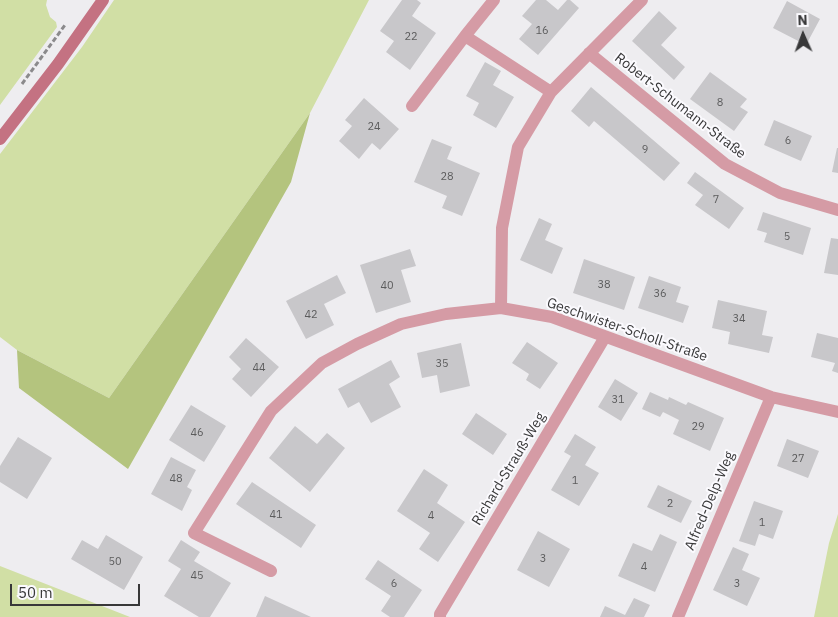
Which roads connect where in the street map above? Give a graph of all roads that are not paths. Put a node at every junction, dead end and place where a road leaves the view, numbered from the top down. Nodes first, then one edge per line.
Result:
1 (103, 0) edge
2 (494, 0) edge
3 (642, 0) edge
4 (465, 36) junction
5 (589, 53) junction
6 (552, 92) junction
7 (412, 106) dead end
8 (0, 140) edge
9 (838, 210) edge
10 (501, 308) junction
11 (605, 337) junction
12 (770, 397) junction
13 (838, 412) edge
14 (271, 570) dead end
15 (440, 617) edge
16 (678, 617) edge

1 - 8 main road
2 - 4 street
3 - 5 street
4 - 6 street
4 - 7 street
5 - 6 street
5 - 9 street, Robert-Schumann-Straße
6 - 10 street
10 - 11 street, Geschwister-Scholl-Straße
10 - 14 street, Geschwister-Scholl-Straße
11 - 12 street, Geschwister-Scholl-Straße
11 - 15 street, Richard-Strauß-Weg
12 - 13 street, Geschwister-Scholl-Straße
12 - 16 street, Alfred-Delp-Weg

